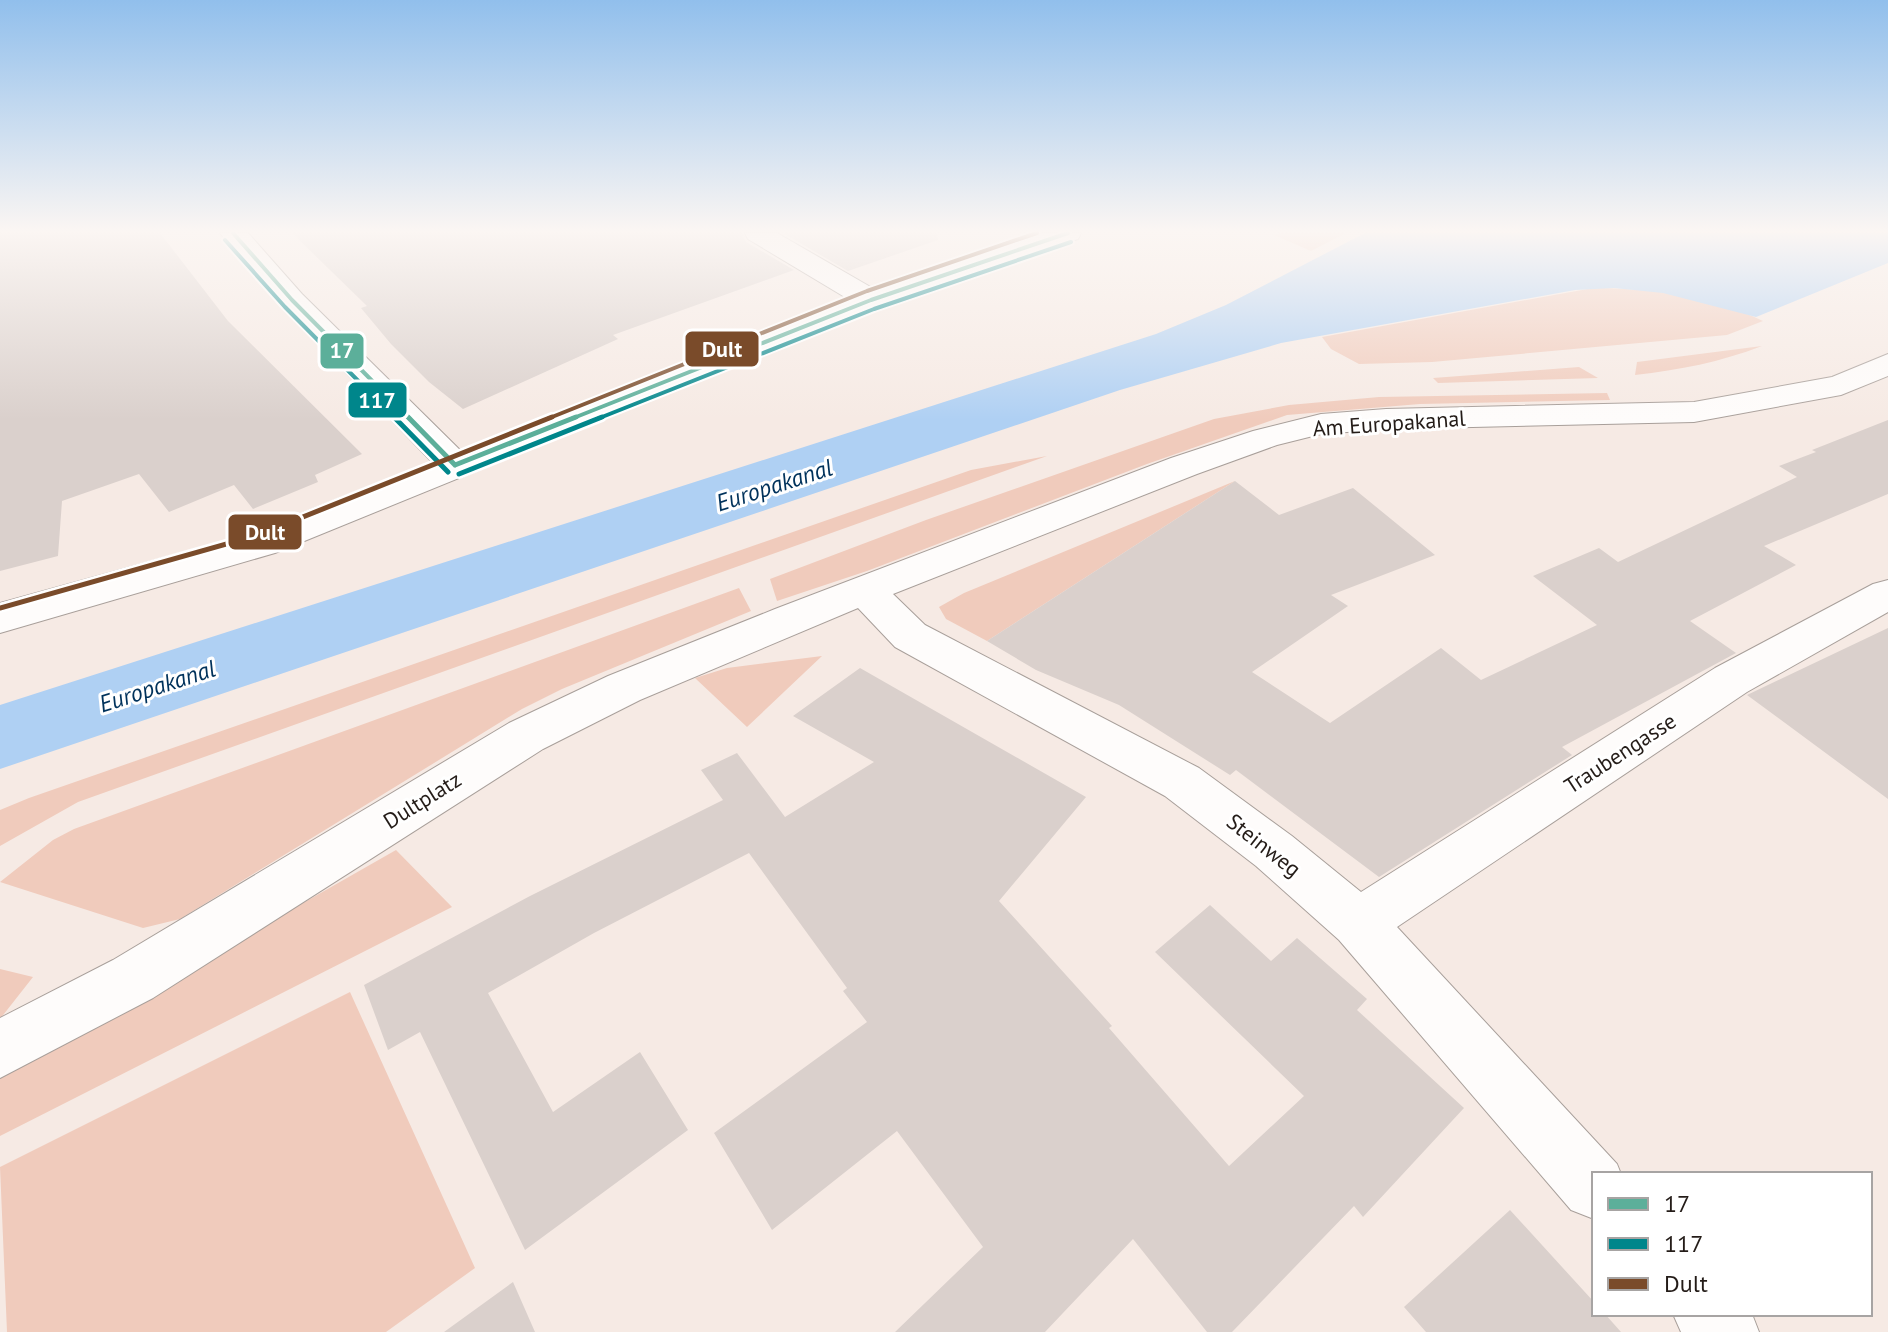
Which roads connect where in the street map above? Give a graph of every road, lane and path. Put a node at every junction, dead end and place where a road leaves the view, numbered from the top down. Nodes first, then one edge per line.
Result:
1 (288, 295) edge
2 (863, 295) edge
3 (885, 295) edge
4 (871, 300) junction
5 (1888, 364) edge
6 (455, 465) junction
7 (864, 590) junction
8 (1888, 594) edge
9 (0, 618) edge
10 (1358, 923) junction
11 (0, 1049) edge
12 (1592, 1185) edge
13 (1710, 1316) edge
14 (1724, 1332) edge

1 - 6 street
2 - 4 street
3 - 4 street
4 - 6 street
5 - 7 street, Am Europakanal
6 - 9 street
7 - 10 street, Steinweg
7 - 11 street, Dultplatz
8 - 10 street, Traubengasse
10 - 12 street, Steinweg
13 - 14 street

